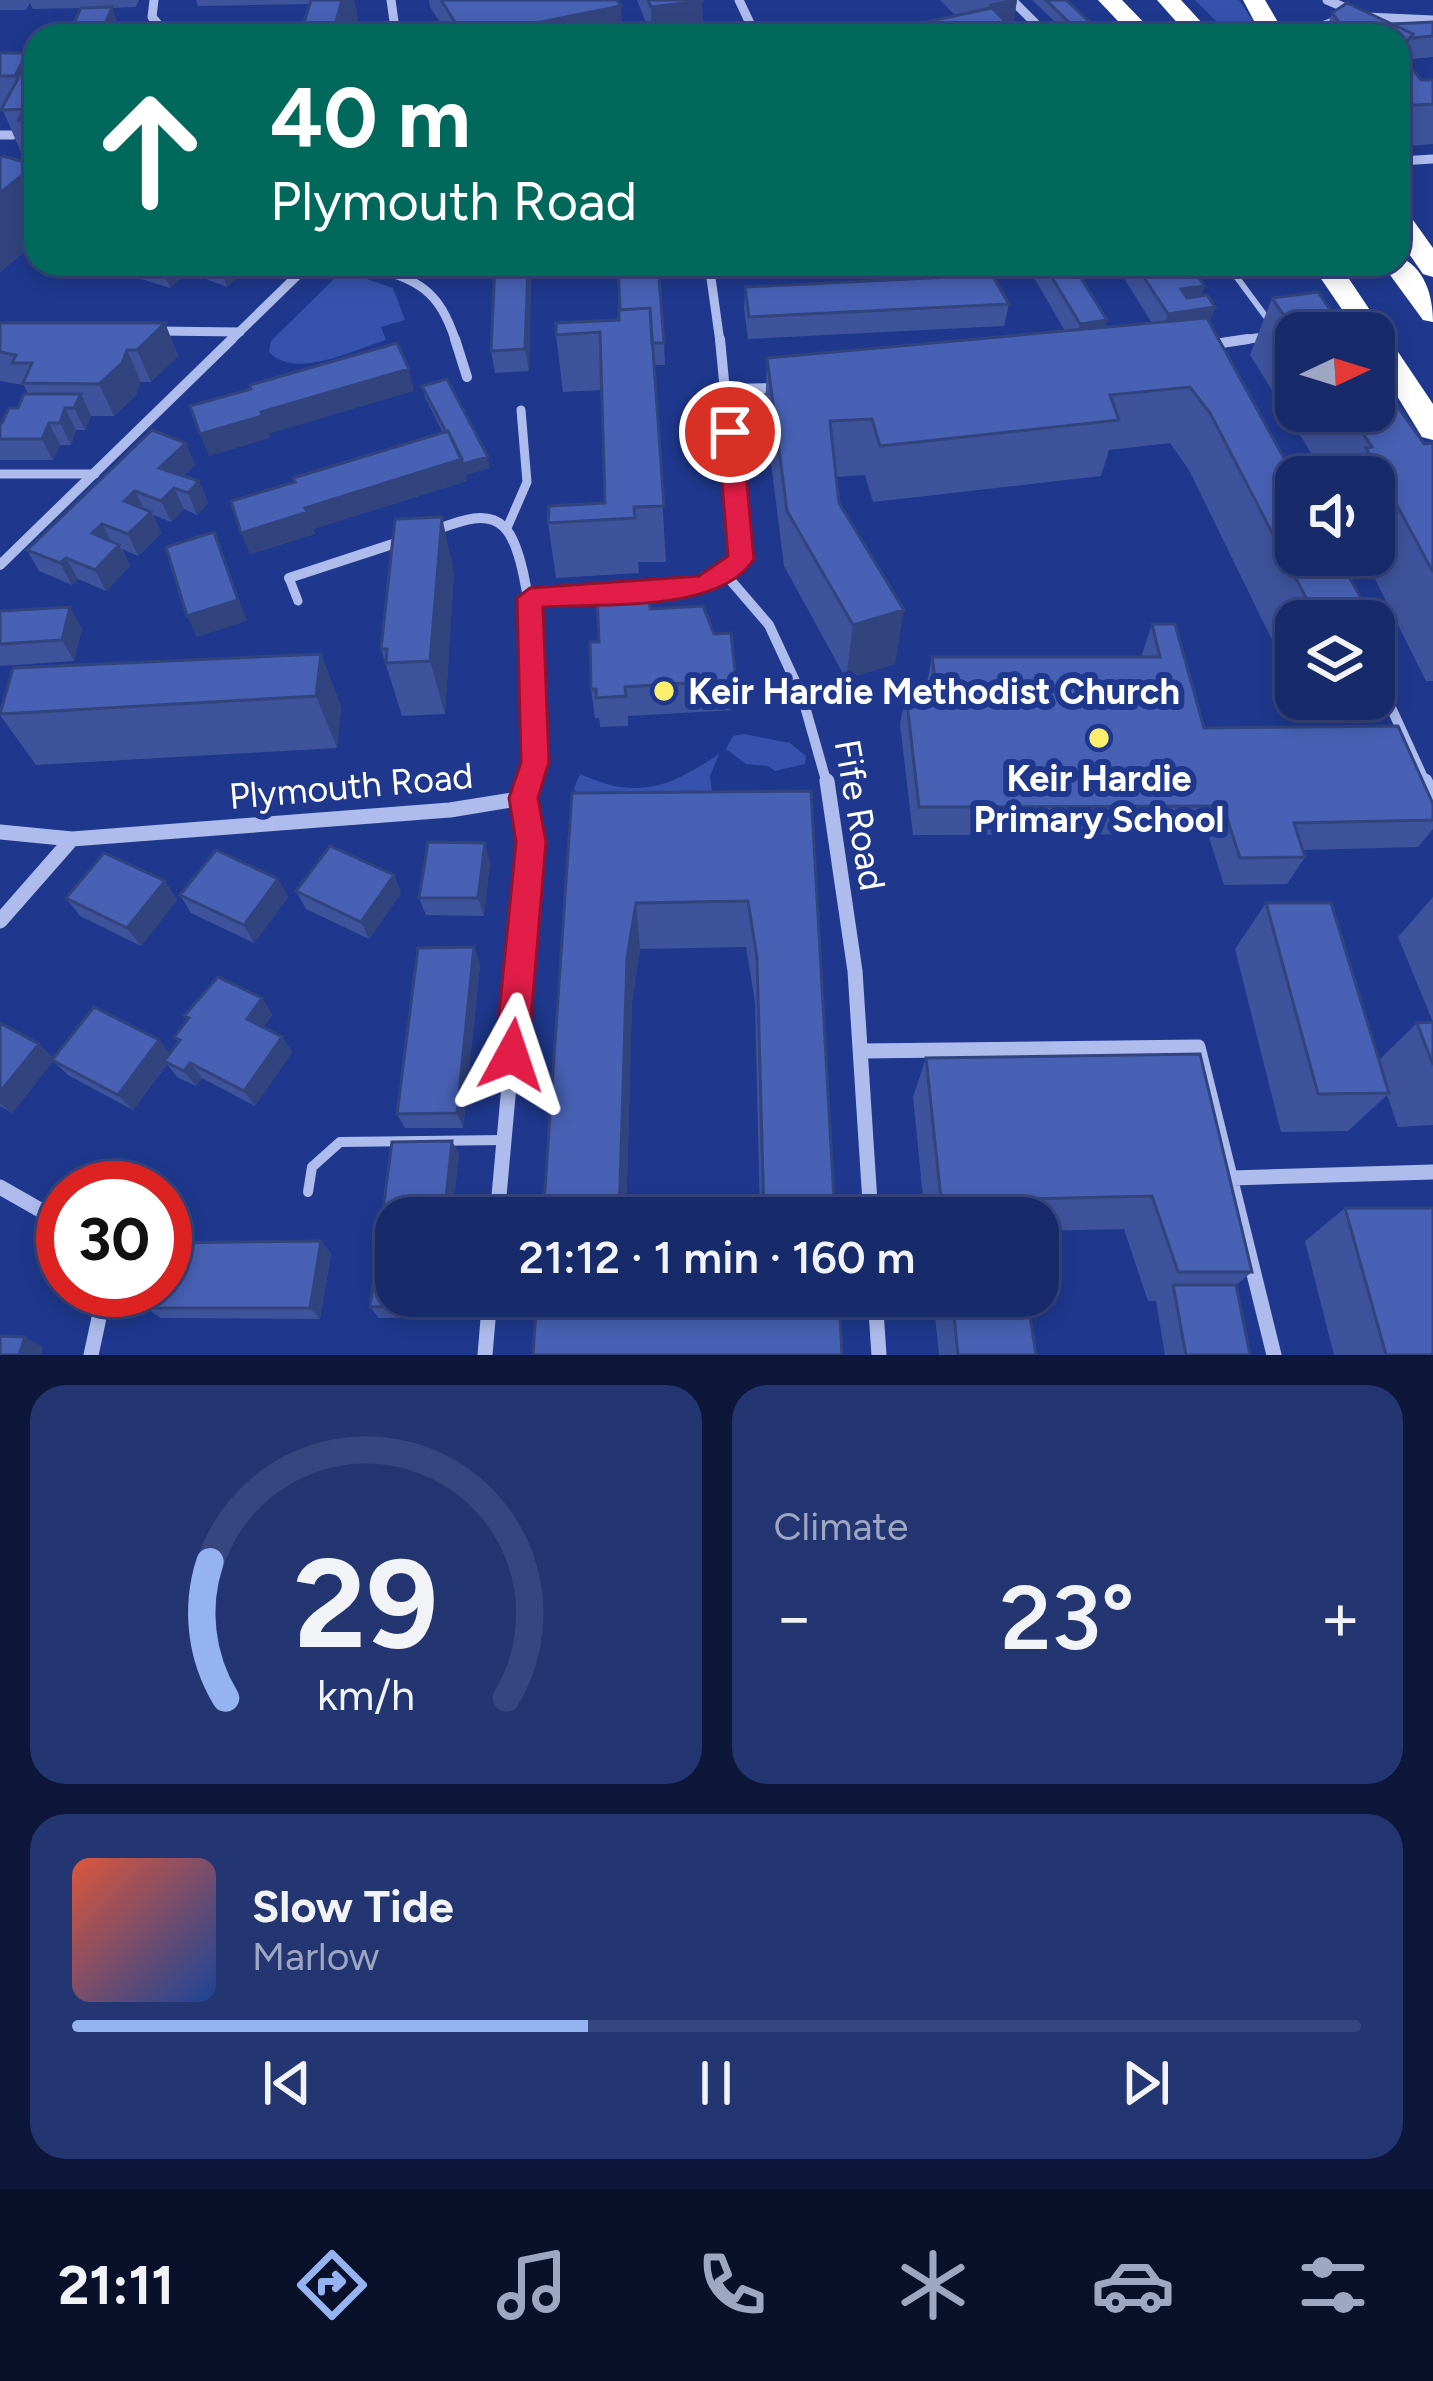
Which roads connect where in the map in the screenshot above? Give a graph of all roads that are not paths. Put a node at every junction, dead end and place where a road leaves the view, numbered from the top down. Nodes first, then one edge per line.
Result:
1 (1012, 0) edge
2 (1109, 0) edge
3 (1168, 0) edge
4 (1327, 0) edge
5 (1349, 13) junction
6 (1433, 20) edge
7 (1036, 24) edge
8 (1133, 24) edge
9 (1191, 24) edge
10 (1323, 24) edge
11 (0, 135) edge
12 (13, 135) edge
13 (1410, 236) edge
14 (1433, 268) edge
15 (297, 276) edge
16 (397, 276) edge
17 (711, 276) edge
18 (1236, 276) edge
19 (1333, 276) edge
20 (1405, 276) edge
21 (1359, 312) edge
22 (1433, 313) edge
23 (1275, 329) edge
24 (152, 330) edge
25 (240, 332) junction
26 (1275, 335) edge
27 (1210, 367) edge
28 (1395, 368) edge
29 (467, 377) dead end
30 (792, 388) edge
31 (727, 389) junction
32 (521, 410) dead end
33 (1433, 430) edge
34 (0, 474) edge
35 (95, 474) junction
36 (502, 525) junction
37 (0, 565) edge
38 (726, 575) junction
39 (289, 578) joint
40 (530, 598) junction
41 (298, 601) dead end
42 (1395, 716) edge
43 (524, 798) junction
44 (1433, 799) edge
45 (0, 832) edge
46 (72, 839) junction
47 (0, 921) edge
48 (861, 1051) junction
49 (504, 1140) junction
50 (1433, 1172) edge
51 (1232, 1178) junction
52 (0, 1187) edge
53 (308, 1192) dead end
54 (499, 1197) edge
55 (870, 1197) edge
56 (36, 1208) edge
57 (99, 1317) edge
58 (488, 1317) edge
59 (876, 1317) edge
60 (91, 1355) edge
61 (484, 1355) edge
62 (879, 1355) edge
63 (1274, 1355) edge

1 - 7 street
2 - 8 highway
3 - 9 highway
4 - 5 street
5 - 6 street
5 - 10 lane
11 - 12 street
13 - 14 highway
15 - 25 street
16 - 29 street
17 - 31 street
18 - 23 lane
19 - 21 highway
20 - 22 highway
24 - 25 street
25 - 35 street
26 - 27 street
28 - 33 highway
30 - 31 street
31 - 38 street
32 - 36 lane
34 - 35 lane
35 - 37 street
36 - 39 street
36 - 40 street, Plymouth Road
38 - 40 street
38 - 48 street, Fife Road
39 - 41 lane
40 - 43 street, Plymouth Road
42 - 44 street
43 - 46 street, Plymouth Road
43 - 49 street
45 - 46 street, Plymouth Road
46 - 47 street
48 - 51 street
48 - 55 street, Fife Road
49 - 53 lane
49 - 54 street
50 - 51 street
51 - 63 street
52 - 56 street
57 - 60 street
58 - 61 street
59 - 62 street

